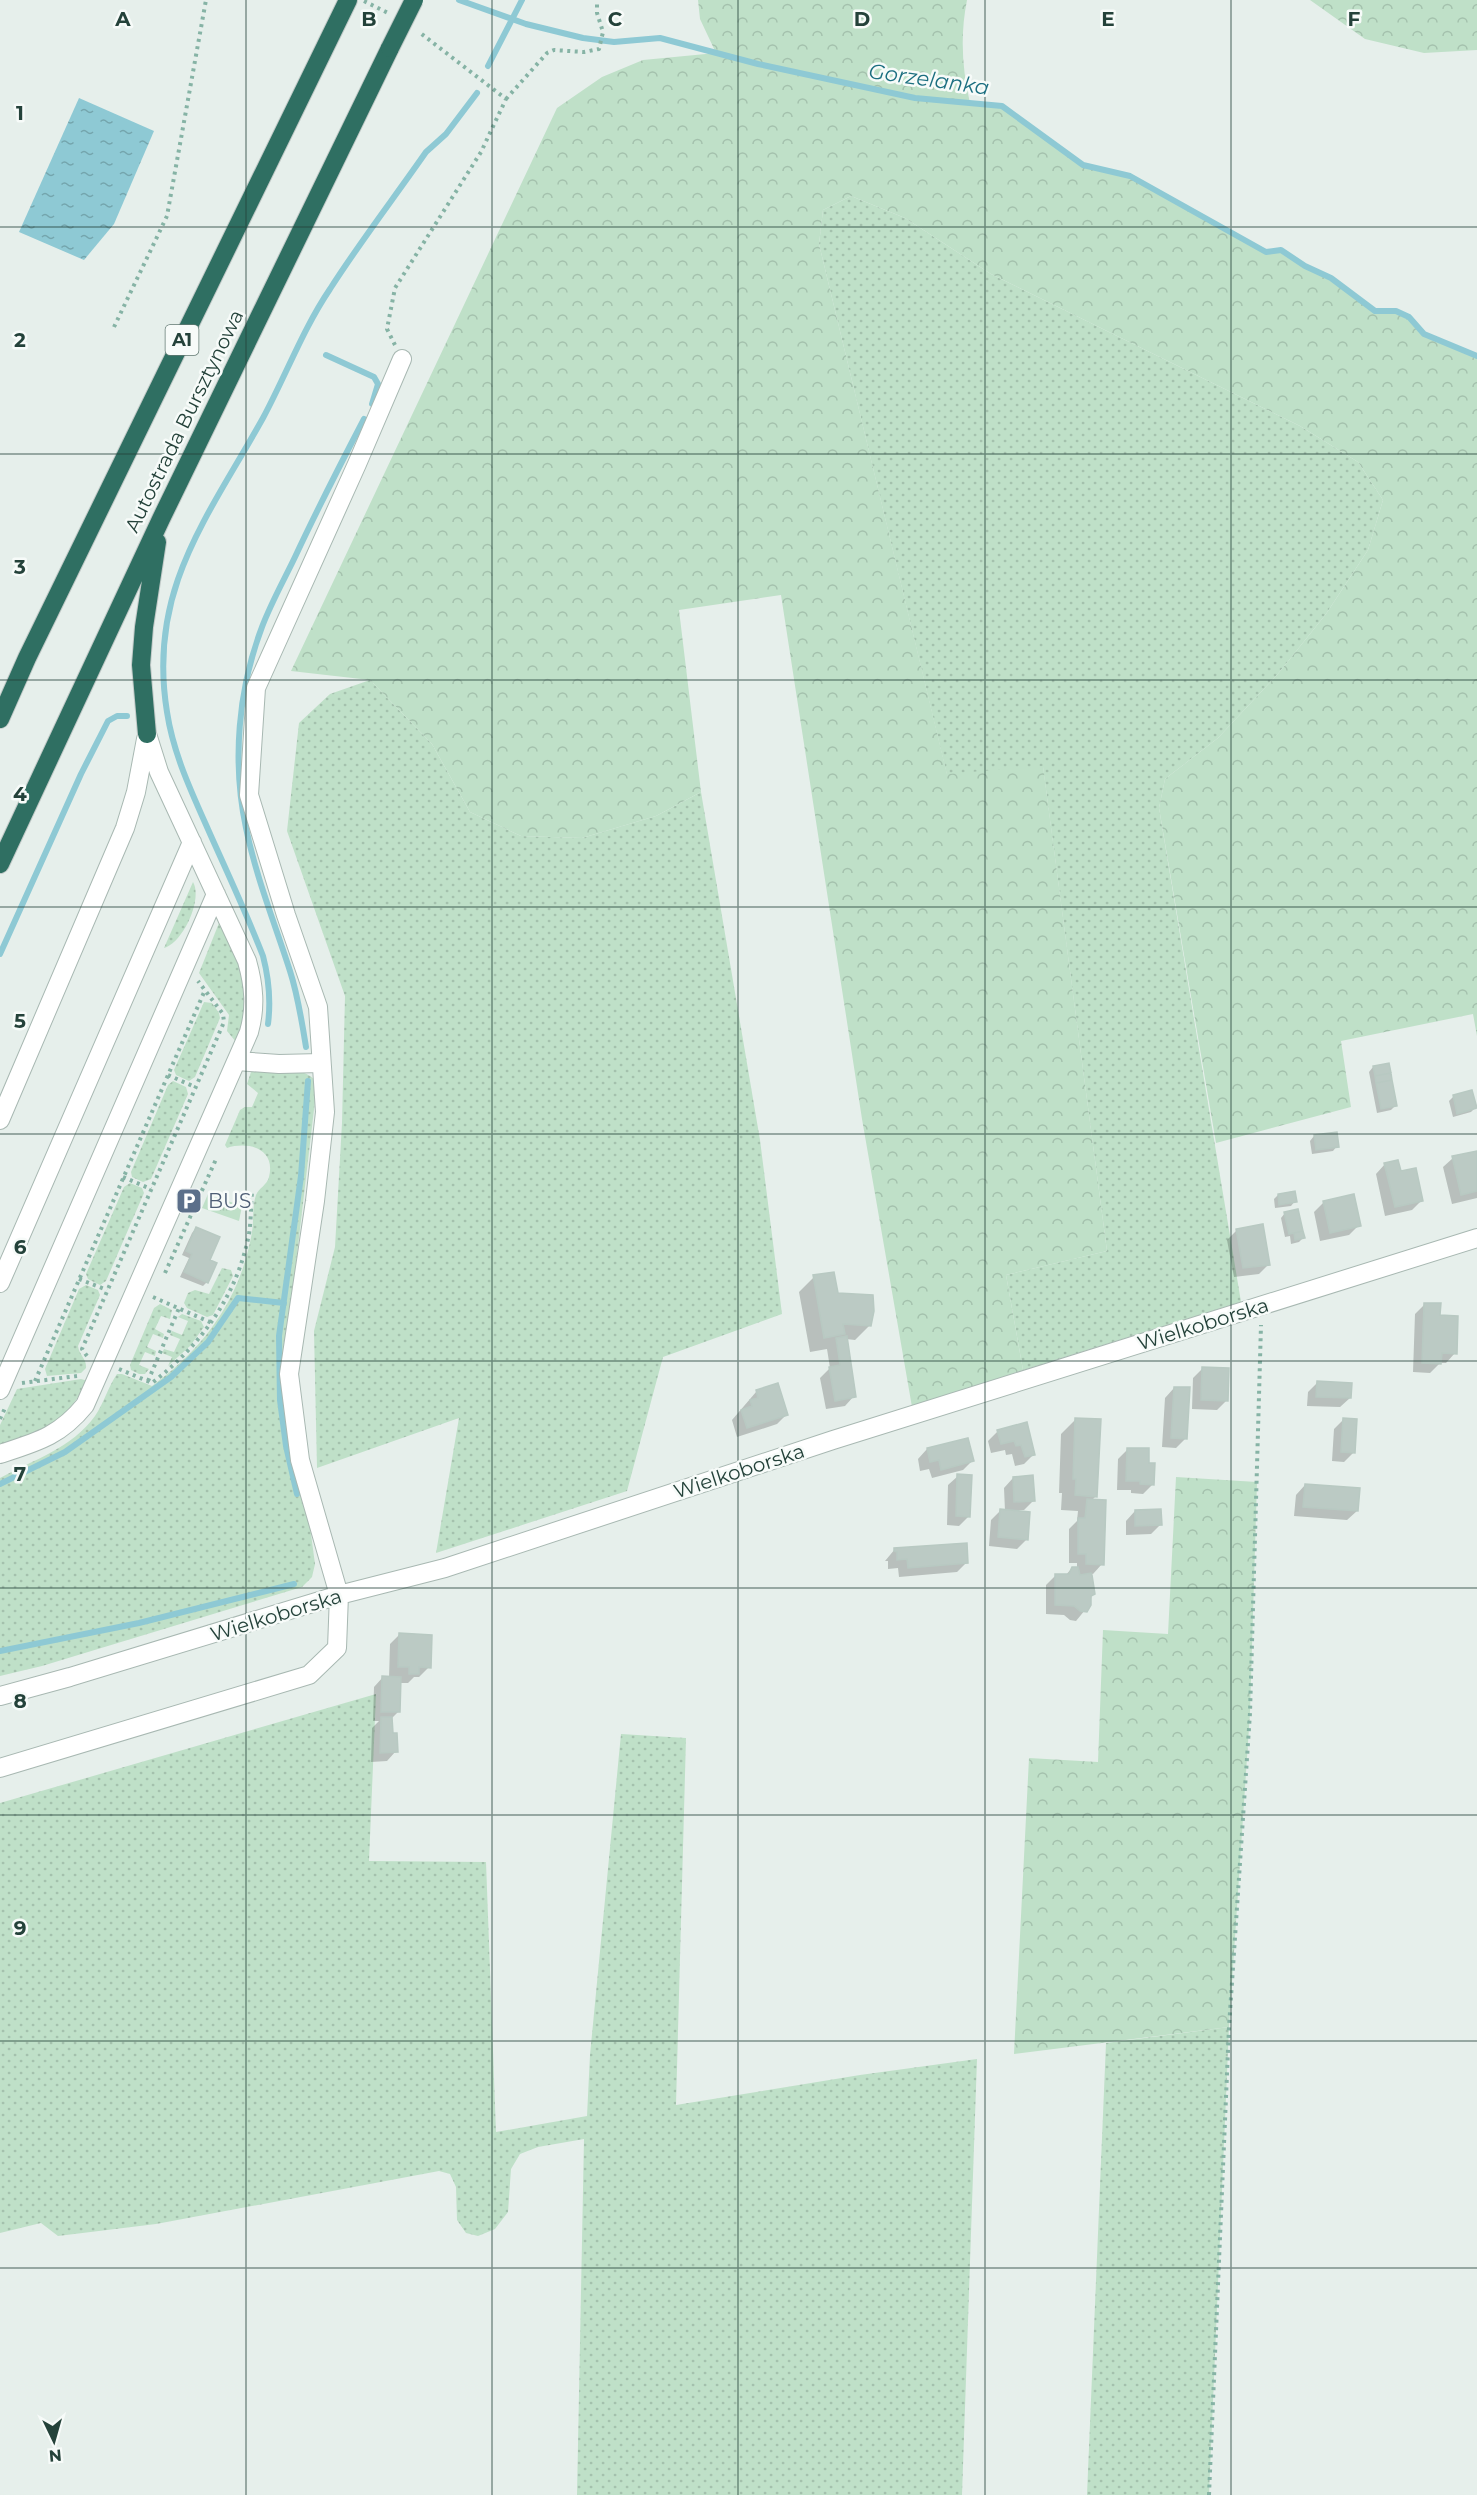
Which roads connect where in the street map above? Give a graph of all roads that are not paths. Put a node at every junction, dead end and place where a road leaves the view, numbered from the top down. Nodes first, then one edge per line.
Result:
1 (348, 0) edge
2 (414, 0) edge
3 (402, 359) road end
4 (161, 519) junction
5 (27, 658) junction
6 (0, 700) edge
7 (0, 719) edge
8 (147, 734) junction
9 (192, 842) junction
10 (0, 864) edge
11 (216, 894) junction
12 (237, 1061) junction
13 (321, 1064) junction
14 (0, 1120) edge
15 (1477, 1238) edge
16 (0, 1283) edge
17 (8, 1392) edge
18 (0, 1454) edge
19 (339, 1595) junction
20 (0, 1696) edge
21 (0, 1768) edge

1 - 5 highway, Autostrada Bursztynowa / A1
2 - 4 highway, Autostrada Bursztynowa, bridge
3 - 13 street
4 - 8 highway
4 - 10 highway, Autostrada Bursztynowa
5 - 6 highway
5 - 7 highway, Autostrada Bursztynowa / A1
8 - 9 street
8 - 14 street
9 - 11 street
9 - 16 street
11 - 12 street
11 - 17 street
12 - 13 street
12 - 18 street
13 - 19 street
15 - 19 street, Wielkoborska
19 - 20 street, Wielkoborska
19 - 21 street

